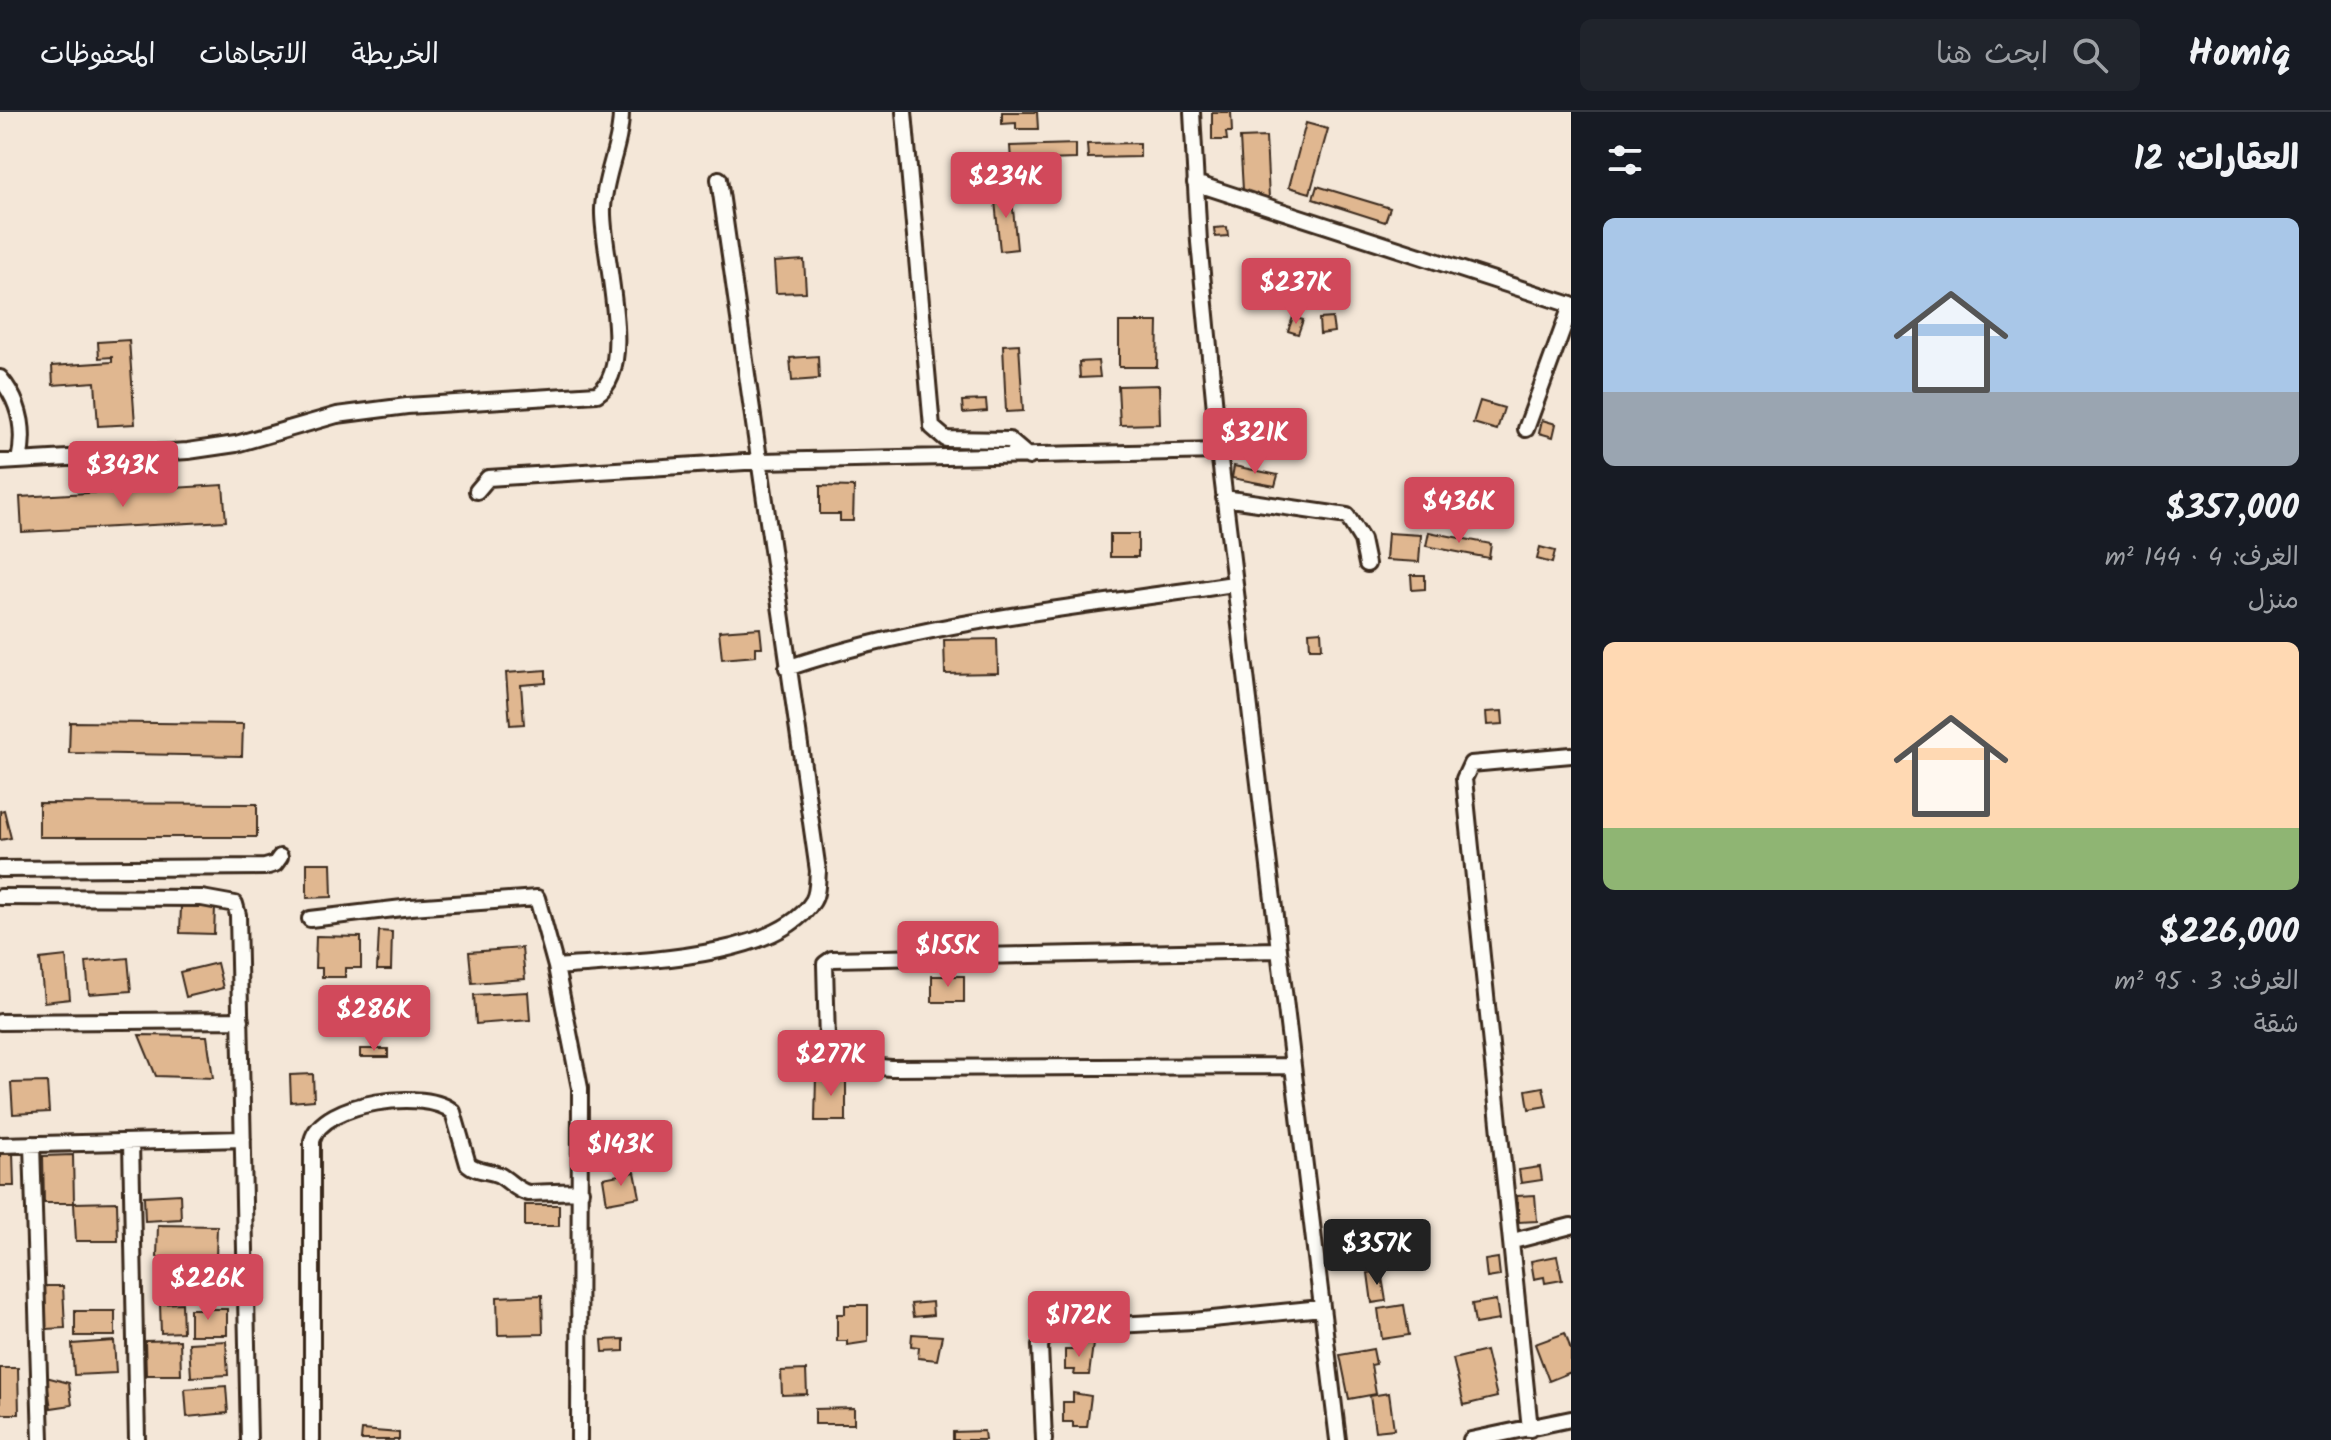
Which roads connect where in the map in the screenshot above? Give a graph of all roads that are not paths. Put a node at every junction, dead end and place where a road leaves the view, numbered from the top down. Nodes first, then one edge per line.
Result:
1 (621, 112) edge
2 (904, 112) edge
3 (1192, 112) edge
4 (719, 179) dead end
5 (1195, 183) junction
6 (1571, 306) edge
7 (0, 378) edge
8 (1526, 429) dead end
9 (1219, 451) junction
10 (1029, 457) junction
11 (19, 461) junction
12 (761, 461) junction
13 (0, 462) edge
14 (477, 491) dead end
15 (1224, 498) junction
16 (1367, 564) dead end
17 (1234, 584) junction
18 (787, 668) junction
19 (1571, 755) edge
20 (280, 857) dead end
21 (0, 869) edge
22 (0, 897) edge
23 (310, 919) dead end
24 (1278, 950) junction
25 (556, 967) junction
26 (241, 1020) junction
27 (0, 1022) edge
28 (1292, 1066) junction
29 (243, 1139) junction
30 (131, 1142) junction
31 (32, 1144) junction
32 (0, 1145) edge
33 (581, 1191) junction
34 (1571, 1226) edge
35 (1513, 1241) junction
36 (1321, 1308) junction
37 (1571, 1419) edge
38 (1530, 1429) junction
39 (41, 1440) edge
40 (137, 1440) edge
41 (249, 1440) edge
42 (312, 1440) edge
43 (579, 1440) edge
44 (1044, 1440) edge
45 (1338, 1440) edge
46 (1471, 1440) edge

1 - 11 street
2 - 10 street
3 - 5 street
4 - 12 street
5 - 6 street
5 - 9 street
6 - 8 street
7 - 11 street
9 - 10 street
9 - 15 street
10 - 12 street
11 - 13 street
12 - 14 street
12 - 18 street
15 - 16 street
15 - 17 street
17 - 18 street
17 - 24 street
18 - 25 street
19 - 35 street
20 - 21 street
22 - 26 street
23 - 25 street
24 - 28 street
24 - 28 street
25 - 33 street
26 - 27 street
26 - 29 street
28 - 36 street
29 - 30 street
29 - 41 street
30 - 31 street
30 - 40 street
31 - 32 street
31 - 39 street
33 - 42 street
33 - 43 street
34 - 35 street
35 - 38 street
36 - 44 street
36 - 45 street
37 - 38 street
38 - 46 street

